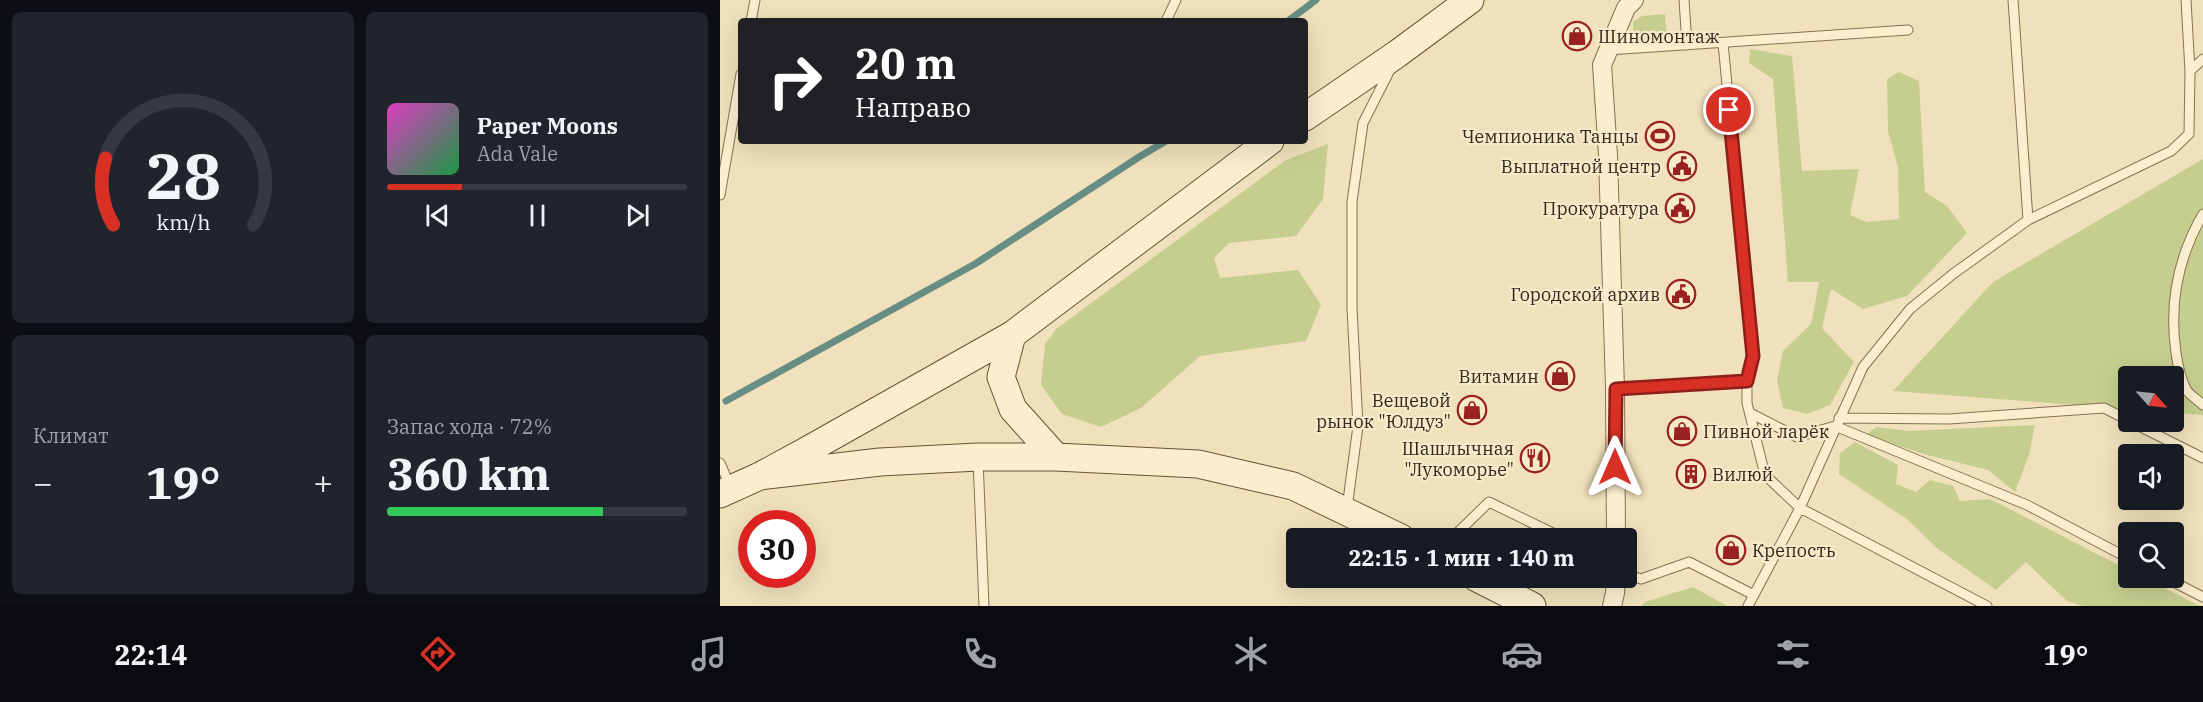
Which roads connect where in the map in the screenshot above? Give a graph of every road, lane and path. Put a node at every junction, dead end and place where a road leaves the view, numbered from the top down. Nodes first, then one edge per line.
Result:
1 (755, 0) edge
2 (1176, 0) edge
3 (1470, 0) edge
4 (1634, 0) edge
5 (1684, 0) edge
6 (2013, 0) edge
7 (2186, 0) edge
8 (752, 18) edge
9 (1167, 18) edge
10 (1908, 30) dead end
11 (1723, 43) junction
12 (1687, 45) junction
13 (1608, 50) junction
14 (1397, 54) junction
15 (2203, 59) edge
16 (2190, 71) junction
17 (738, 91) edge
18 (1308, 115) edge
19 (1266, 144) edge
20 (720, 195) edge
21 (2203, 214) edge
22 (2028, 220) junction
23 (1012, 335) junction
24 (1747, 381) junction
25 (1616, 389) junction
26 (2203, 405) edge
27 (1750, 412) junction
28 (2118, 415) edge
29 (1837, 422) junction
30 (2152, 432) edge
31 (978, 457) junction
32 (1056, 457) junction
33 (2203, 458) edge
34 (720, 463) edge
35 (760, 476) junction
36 (725, 491) edge
37 (1800, 508) junction
38 (1347, 511) junction
39 (1381, 528) edge
40 (1463, 528) edge
41 (1543, 528) edge
42 (1616, 528) edge
43 (2118, 553) edge
44 (1637, 578) edge
45 (2184, 587) edge
46 (1497, 588) edge
47 (1615, 588) edge
48 (1754, 595) junction
49 (2203, 597) edge
50 (984, 606) edge
51 (1533, 606) edge
52 (1612, 606) edge
53 (1748, 606) edge
54 (1987, 606) edge

1 - 8 lane
2 - 9 lane
3 - 14 street
4 - 13 street
5 - 12 lane
6 - 22 lane
7 - 16 lane
10 - 11 lane
11 - 12 lane
11 - 24 lane
12 - 13 lane
13 - 25 street
14 - 18 street
14 - 38 lane
15 - 16 lane
16 - 22 lane
17 - 20 lane
19 - 23 street
21 - 26 lane
22 - 29 lane
23 - 32 street
23 - 35 street
24 - 25 lane
24 - 27 lane
25 - 42 street
27 - 29 lane
27 - 37 lane
28 - 29 lane
29 - 37 lane
29 - 43 lane
30 - 33 lane
31 - 32 street
31 - 35 street
31 - 50 lane
32 - 38 street
34 - 36 lane
35 - 36 street
37 - 48 lane
37 - 54 lane
38 - 39 street
40 - 41 lane
44 - 48 lane
45 - 49 lane
46 - 51 street
47 - 52 street
48 - 53 lane

